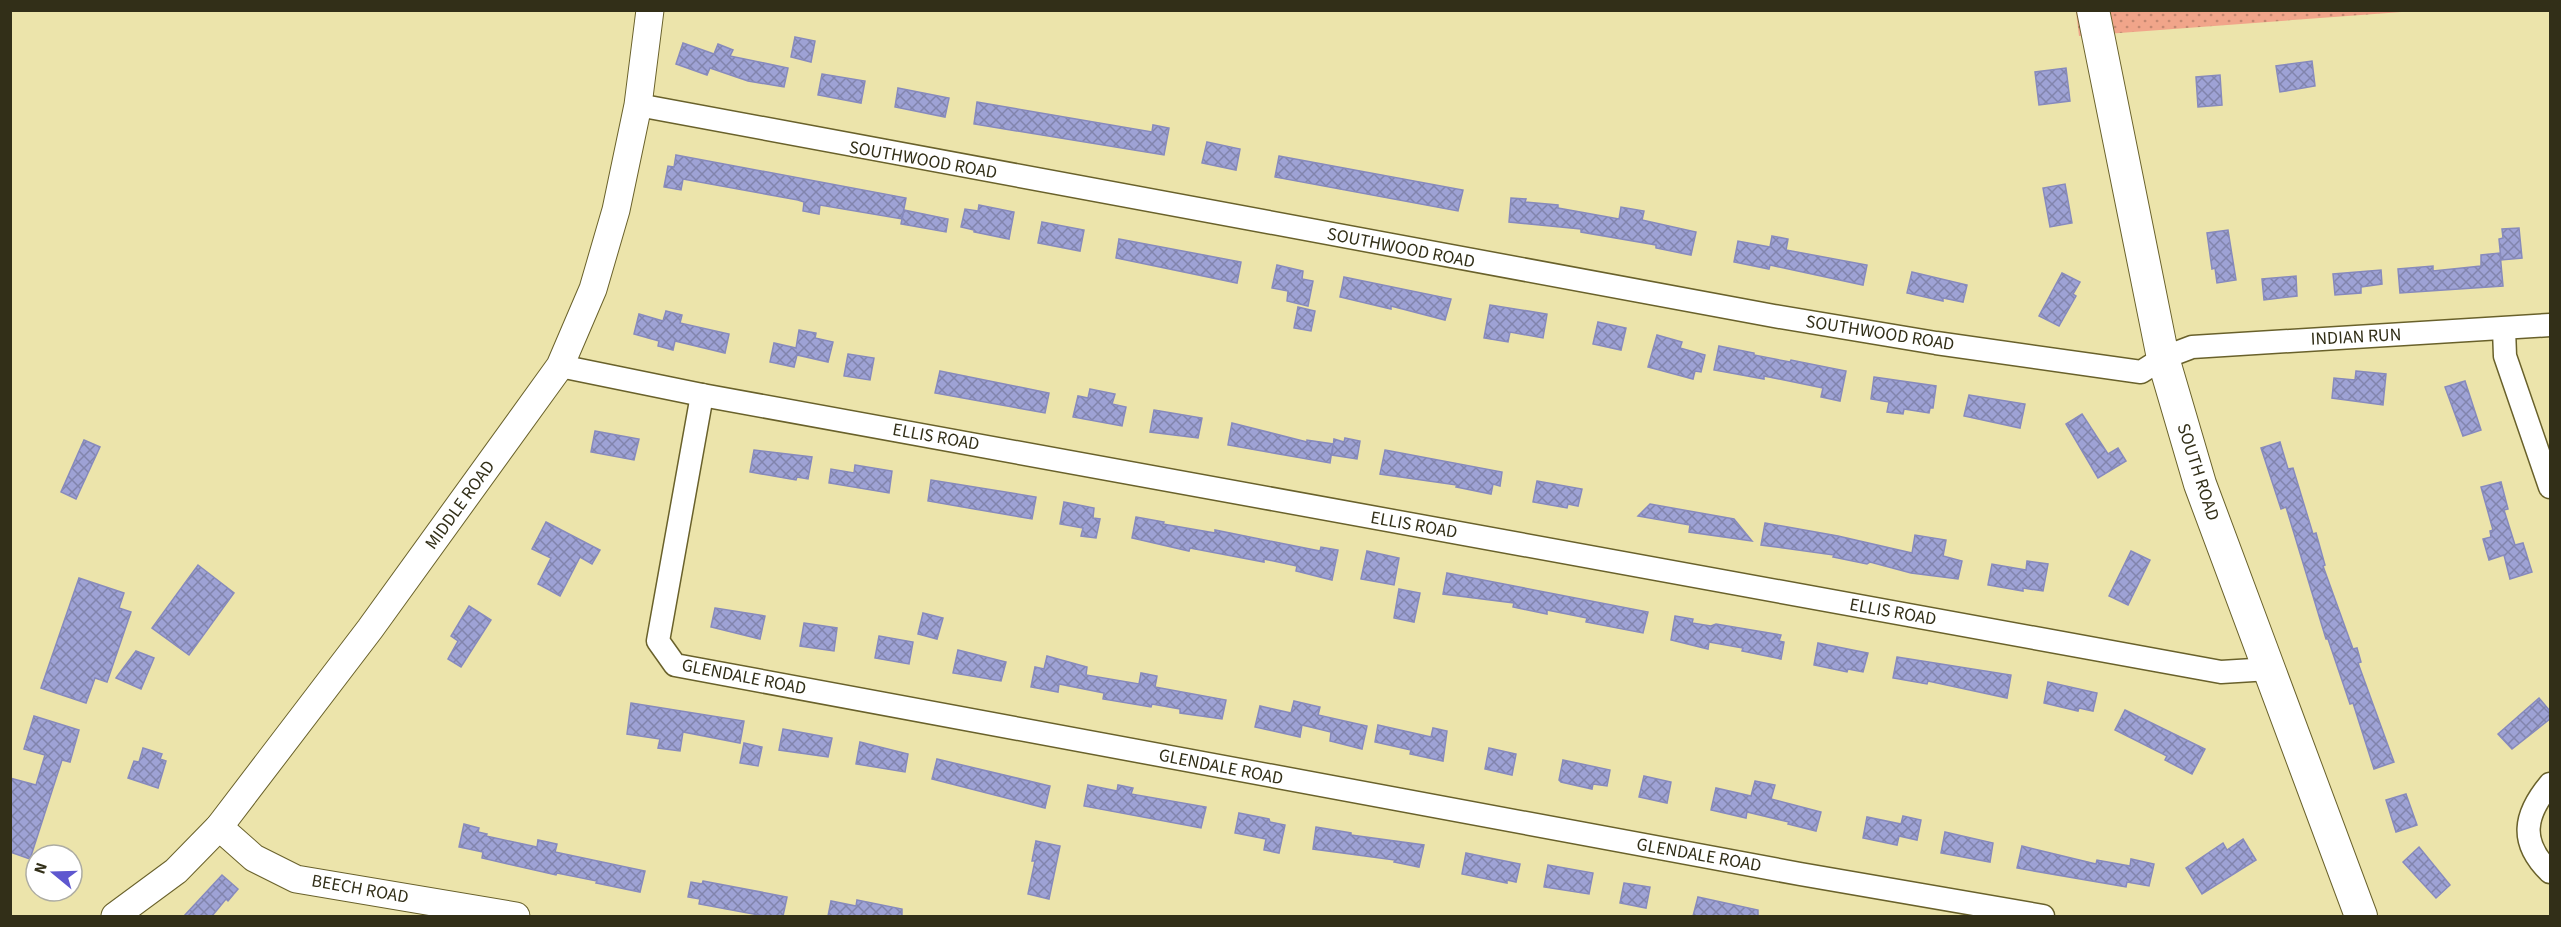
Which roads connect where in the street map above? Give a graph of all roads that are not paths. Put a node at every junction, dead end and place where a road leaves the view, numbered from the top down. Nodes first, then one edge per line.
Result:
1 (650, 10) edge
2 (2093, 10) edge
3 (638, 105) junction
4 (2550, 325) edge
5 (2504, 329) junction
6 (2163, 358) junction
7 (560, 366) junction
8 (702, 395) junction
9 (2550, 487) edge
10 (2270, 669) junction
11 (2550, 784) edge
12 (219, 827) junction
13 (2550, 872) edge
14 (115, 916) edge
15 (516, 916) edge
16 (2043, 916) edge
17 (2361, 916) edge

1 - 3 street, MIDDLE ROAD
2 - 6 main road, SOUTH ROAD
3 - 6 street, SOUTHWOOD ROAD
3 - 7 street, MIDDLE ROAD
4 - 5 street, INDIAN RUN
5 - 6 street, INDIAN RUN
5 - 9 street
6 - 10 main road, SOUTH ROAD
7 - 8 street, ELLIS ROAD
7 - 12 street, MIDDLE ROAD
8 - 10 street, ELLIS ROAD
8 - 16 street, GLENDALE ROAD
10 - 17 main road, SOUTH ROAD
11 - 13 street
12 - 14 street, MIDDLE ROAD
12 - 15 street, BEECH ROAD

